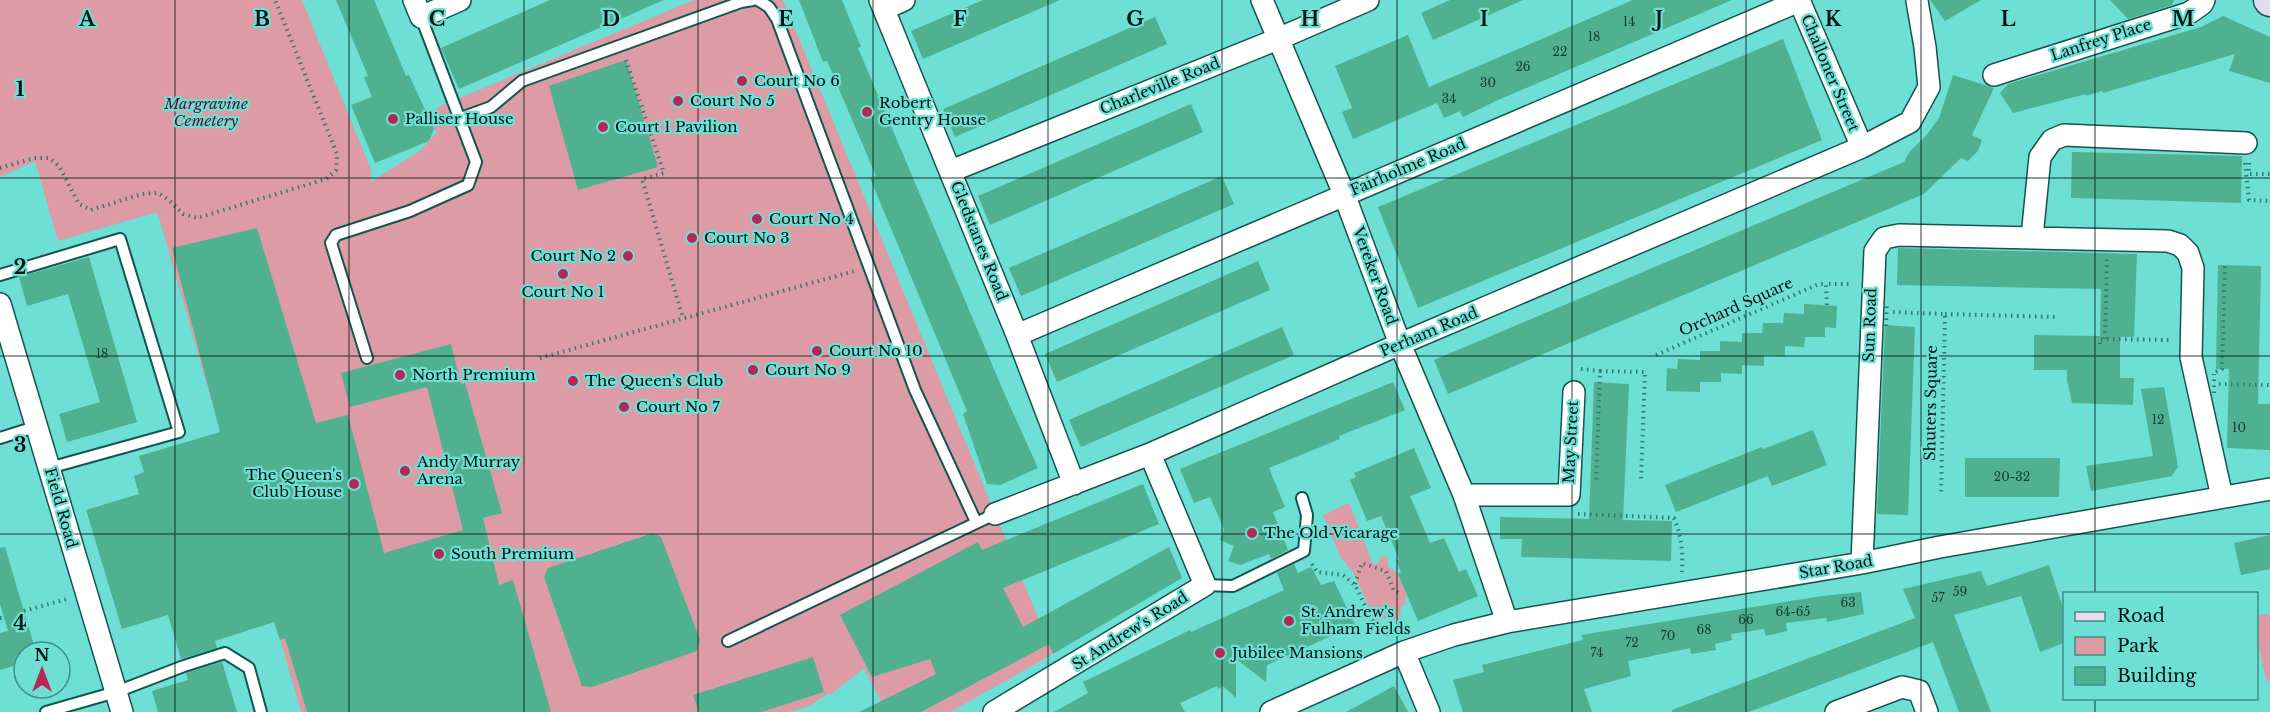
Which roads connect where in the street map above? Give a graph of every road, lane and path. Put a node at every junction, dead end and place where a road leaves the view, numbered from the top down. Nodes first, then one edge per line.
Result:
1 (275, 0) edge
2 (460, 0) edge
3 (753, 0) edge
4 (758, 0) edge
5 (904, 0) edge
6 (1262, 0) edge
7 (1368, 0) edge
8 (1799, 0) edge
9 (2204, 0) edge
10 (1917, 1) edge
11 (882, 4) edge
12 (417, 8) edge
13 (1278, 39) junction
14 (626, 60) dead end
15 (1994, 75) dead end
16 (458, 119) junction
17 (1862, 147) junction
18 (2245, 152) junction
19 (0, 168) edge
20 (951, 171) junction
21 (2270, 174) edge
22 (1344, 194) junction
23 (2270, 201) edge
24 (2032, 237) junction
25 (2107, 258) dead end
26 (2225, 263) dead end
27 (870, 267) junction
28 (0, 275) edge
29 (1826, 284) junction
30 (1872, 285) junction
31 (0, 304) edge
32 (1827, 305) dead end
33 (1881, 313) junction
34 (1945, 314) junction
35 (2056, 317) dead end
36 (683, 318) junction
37 (1017, 335) junction
38 (2105, 339) junction
39 (2191, 340) junction
40 (1400, 344) junction
41 (2100, 344) dead end
42 (1656, 355) dead end
43 (367, 358) dead end
44 (540, 358) dead end
45 (2222, 369) dead end
46 (1600, 370) dead end
47 (1600, 382) dead end
48 (2209, 384) junction
49 (2270, 385) edge
50 (1574, 393) dead end
51 (38, 426) junction
52 (0, 438) edge
53 (1150, 454) junction
54 (49, 468) junction
55 (1641, 480) dead end
56 (1596, 482) dead end
57 (1074, 484) junction
58 (2270, 489) edge
59 (1941, 493) dead end
60 (1464, 495) junction
61 (2222, 497) junction
62 (1302, 498) dead end
63 (1578, 514) dead end
64 (986, 518) junction
65 (1304, 551) junction
66 (1862, 563) junction
67 (1205, 585) junction
68 (1355, 585) junction
69 (1399, 593) dead end
70 (1682, 593) junction
71 (86, 594) junction
72 (24, 611) dead end
73 (1507, 622) junction
74 (728, 641) dead end
75 (1404, 652) junction
76 (119, 702) edge
77 (46, 712) edge
78 (261, 712) edge
79 (994, 712) edge
80 (1271, 712) edge
81 (1429, 712) edge
82 (1836, 712) edge
83 (1927, 712) edge

1 - 19 path
2 - 12 street
3 - 16 lane
4 - 27 lane
5 - 11 street
6 - 13 street, Vereker Road
7 - 13 street, Charleville Road
8 - 17 street, Challoner Street
8 - 22 street, Fairholme Road
9 - 15 street, Lanfrey Place
10 - 17 street, Perham Road
11 - 20 street, Gledstanes Road
12 - 16 lane
13 - 20 street, Charleville Road
13 - 22 street, Vereker Road
14 - 36 path
16 - 43 lane
17 - 40 street, Perham Road
18 - 21 path
18 - 23 path
18 - 24 street
20 - 37 street, Gledstanes Road
22 - 37 street, Fairholme Road
22 - 40 street, Vereker Road
24 - 30 street, Sun Road
24 - 39 street, Sun Road
25 - 38 path
26 - 45 path
27 - 36 path
27 - 64 lane
28 - 54 lane
29 - 30 path, Orchard Square
29 - 32 path
29 - 42 path, Orchard Square
30 - 33 street, Sun Road
31 - 51 street, Field Road
33 - 34 path
33 - 66 street, Sun Road
34 - 35 path
34 - 59 path, Shuters Square
36 - 44 path
37 - 57 street, Gledstanes Road
38 - 39 path
38 - 41 path
39 - 48 street, Sun Road
40 - 53 street, Perham Road
40 - 60 street, Vereker Road
46 - 55 path
47 - 56 path
48 - 49 path
48 - 61 street, Sun Road
50 - 60 street, May Street
51 - 52 lane
51 - 54 street, Field Road
53 - 57 street, Perham Road
53 - 67 street, St Andrew's Road
54 - 71 street, Field Road
57 - 64 street, Perham Road
58 - 61 street, Star Road
60 - 73 street, Vereker Road
61 - 66 street, Star Road
62 - 65 lane
63 - 70 path
64 - 74 lane
65 - 67 lane
65 - 68 path
66 - 70 street, Star Road
67 - 79 street, St Andrew's Road
68 - 69 path
68 - 75 path
70 - 73 street, Star Road
71 - 72 path
71 - 76 street, Field Road
73 - 75 street, Star Road
75 - 80 street, Star Road
75 - 81 street
76 - 77 lane
76 - 78 lane
82 - 83 street

